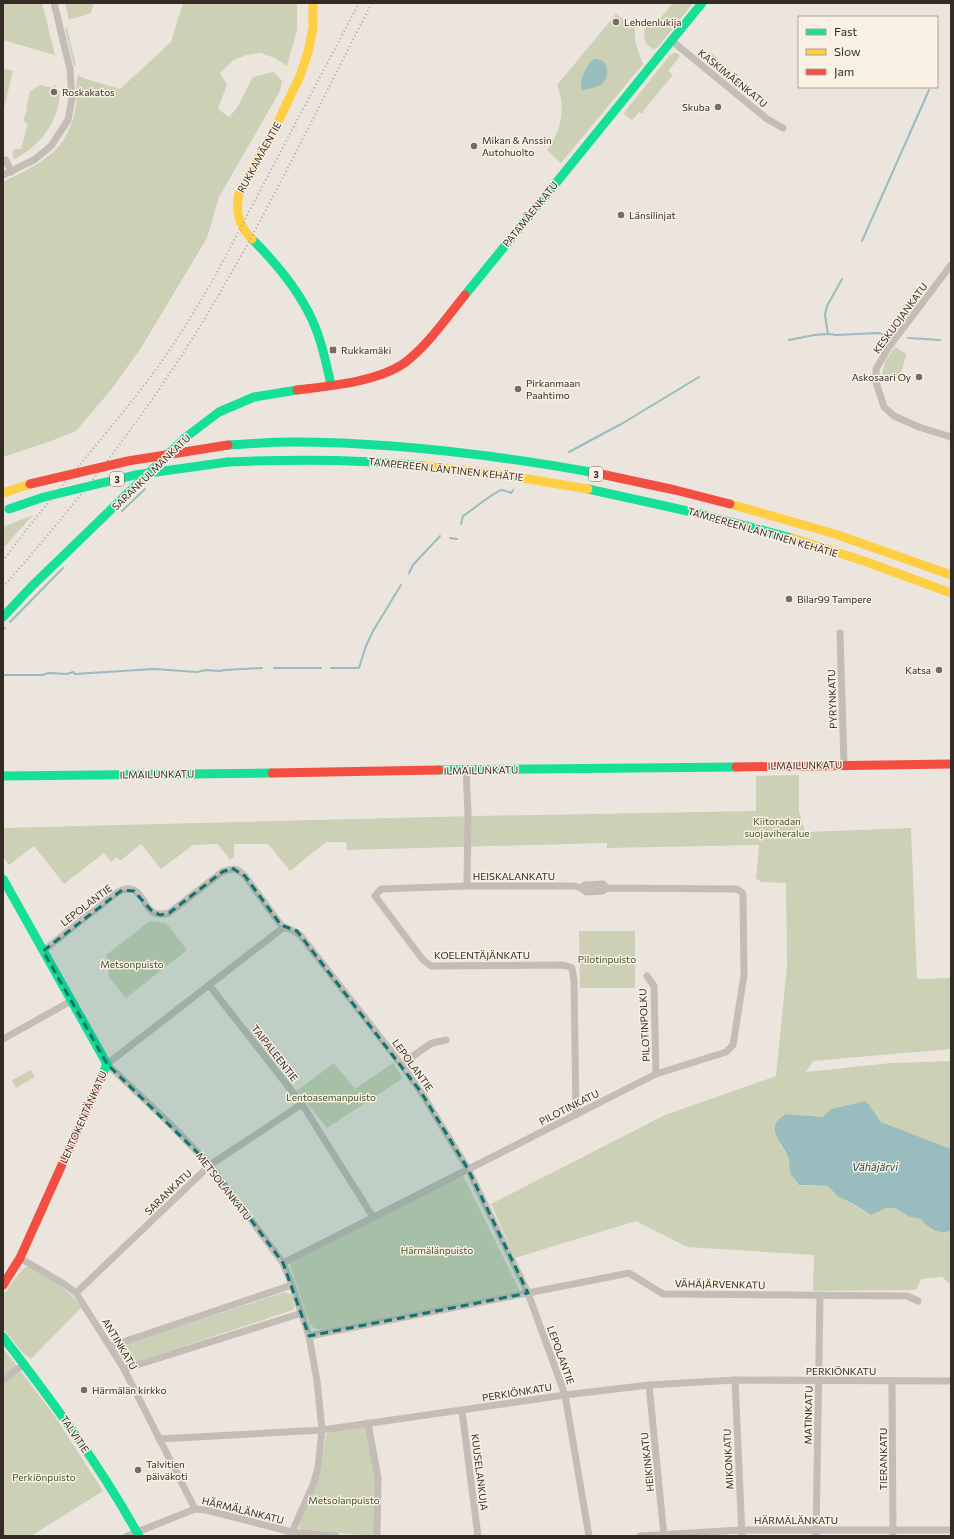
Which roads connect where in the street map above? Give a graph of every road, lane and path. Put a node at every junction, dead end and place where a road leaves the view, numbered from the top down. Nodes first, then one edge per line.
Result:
1 (54, 3) edge
2 (314, 3) edge
3 (702, 3) edge
4 (672, 41) junction
5 (783, 128) dead end
6 (3, 160) edge
7 (11, 172) junction
8 (3, 175) edge
9 (951, 265) edge
10 (331, 385) junction
11 (951, 437) edge
12 (3, 493) edge
13 (6, 510) edge
14 (951, 576) edge
15 (951, 593) edge
16 (3, 617) edge
17 (840, 633) dead end
18 (951, 764) edge
19 (844, 765) junction
20 (466, 770) junction
21 (6, 776) edge
22 (3, 879) edge
23 (467, 886) junction
24 (743, 897) joint
25 (284, 927) junction
26 (43, 951) junction
27 (647, 976) dead end
28 (208, 985) junction
29 (71, 1001) junction
30 (3, 1039) edge
31 (446, 1040) dead end
32 (107, 1064) junction
33 (401, 1064) junction
34 (656, 1074) junction
35 (302, 1104) junction
36 (576, 1115) junction
37 (210, 1165) junction
38 (468, 1169) junction
39 (373, 1217) junction
40 (20, 1258) junction
41 (283, 1263) junction
42 (3, 1285) edge
43 (292, 1285) junction
44 (76, 1293) junction
45 (528, 1293) junction
46 (820, 1295) junction
47 (918, 1301) dead end
48 (302, 1313) junction
49 (309, 1336) junction
50 (3, 1337) edge
51 (111, 1346) junction
52 (24, 1364) junction
53 (124, 1368) junction
54 (3, 1380) edge
55 (735, 1380) junction
56 (892, 1381) junction
57 (818, 1382) junction
58 (951, 1382) edge
59 (649, 1385) junction
60 (565, 1395) junction
61 (462, 1410) junction
62 (368, 1424) junction
63 (322, 1430) junction
64 (159, 1439) junction
65 (195, 1509) junction
66 (951, 1530) edge
67 (742, 1533) edge
68 (816, 1533) edge
69 (893, 1533) edge
70 (138, 1534) edge
71 (290, 1534) edge
72 (664, 1535) edge
73 (127, 1536) edge
74 (336, 1536) edge
75 (377, 1536) edge
76 (478, 1536) edge
77 (589, 1536) edge
78 (640, 1536) edge

1 - 7 street
2 - 10 main road, RUKKAMÄENTIE
3 - 4 main road, PATAMÄENKATU
4 - 5 street, KASKIMÄENKATU
4 - 10 main road, PATAMÄENKATU
6 - 7 street
7 - 8 street
9 - 11 street, KESKUOJANKATU
10 - 16 main road, SARANKULMANKATU
12 - 14 main road, TAMPEREEN LÄNTINEN KEHÄTIE / 3, bridge
13 - 15 main road, TAMPEREEN LÄNTINEN KEHÄTIE / 3, bridge
17 - 19 street, PYRYNKATU
18 - 19 main road, ILMAILUNKATU
19 - 20 main road, ILMAILUNKATU
20 - 21 main road, ILMAILUNKATU
20 - 23 street, HEISKALANKATU
22 - 26 main road, METSOLANKATU
23 - 24 street, HEISKALANKATU
23 - 36 street, KOELENTÄJÄNKATU
24 - 34 street, PILOTINKATU
25 - 26 street, LEPOLANTIE
25 - 28 street, LENTOKENTÄNKATU
25 - 33 street, LEPOLANTIE
26 - 29 main road, METSOLANKATU
27 - 34 street, PILOTINPOLKU
28 - 32 street, LENTOKENTÄNKATU
28 - 35 street, TAIPALEENTIE
29 - 30 street
29 - 32 main road, METSOLANKATU
31 - 33 street
32 - 37 street, METSOLANKATU
32 - 40 main road, LENTOKENTÄNKATU
33 - 38 street, LEPOLANTIE
34 - 36 street, PILOTINKATU
35 - 37 street, SARANKATU
35 - 39 street, TAIPALEENTIE
36 - 38 street, PILOTINKATU
37 - 41 street, METSOLANKATU
37 - 44 street, SARANKATU
38 - 39 street, PILOTINKATU
38 - 45 street, LEPOLANTIE
39 - 41 street, PILOTINKATU
40 - 42 main road, LENTOKENTÄNKATU
40 - 44 street, ANTINKATU
41 - 43 street, METSOLANKATU
43 - 48 street, METSOLANKATU
43 - 51 street
44 - 51 street, ANTINKATU
45 - 46 street, VÄHÄJÄRVENKATU
45 - 49 street
45 - 60 street, LEPOLANTIE
46 - 47 street, VÄHÄJÄRVENKATU
46 - 57 street, MATINKATU
48 - 49 street, METSOLANKATU
48 - 53 street
49 - 63 street, METSOLANKATU
50 - 52 main road, TALVITIE
51 - 53 street, ANTINKATU
52 - 54 street
52 - 70 main road, TALVITIE
53 - 64 street, ANTINKATU
55 - 57 street, PERKIÖNKATU
55 - 59 street, PERKIÖNKATU
55 - 67 street, MIKONKATU
56 - 57 street, PERKIÖNKATU
56 - 58 street, PERKIÖNKATU
56 - 69 street, TIERANKATU
57 - 68 street, MATINKATU
59 - 60 street, PERKIÖNKATU
59 - 72 street, HEIKINKATU
60 - 61 street, PERKIÖNKATU
60 - 77 street, LEPOLANTIE
61 - 62 street, PERKIÖNKATU
61 - 76 street, KUUSELANKUJA
62 - 63 street, PERKIÖNKATU
62 - 75 street
63 - 64 street, PERKIÖNKATU
63 - 71 street, METSOLANKATU
64 - 65 street, ANTINKATU
65 - 70 street, HÄRMÄLÄNKATU
65 - 71 street, HÄRMÄLÄNKATU
66 - 69 street, HÄRMÄLÄNKATU
67 - 68 street, HÄRMÄLÄNKATU
67 - 72 street, HÄRMÄLÄNKATU
68 - 69 street, HÄRMÄLÄNKATU
70 - 73 street, HÄRMÄLÄNKATU
71 - 74 street, HÄRMÄLÄNKATU
72 - 78 street, HÄRMÄLÄNKATU

